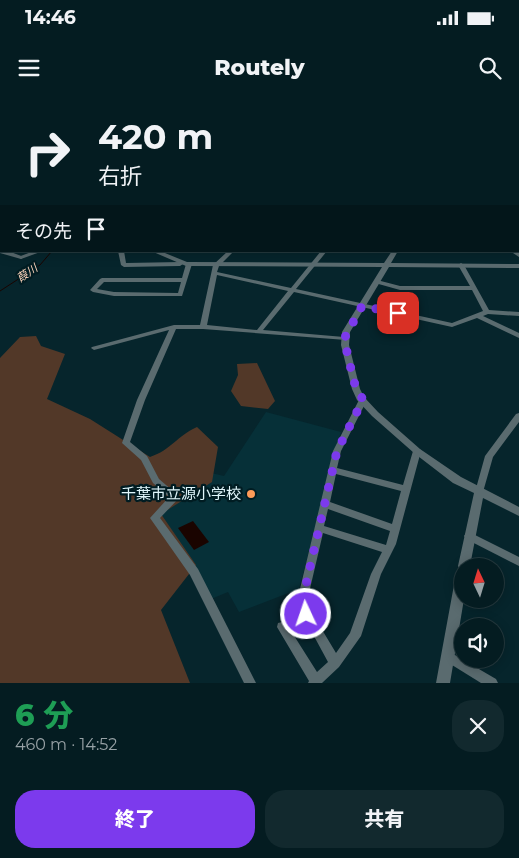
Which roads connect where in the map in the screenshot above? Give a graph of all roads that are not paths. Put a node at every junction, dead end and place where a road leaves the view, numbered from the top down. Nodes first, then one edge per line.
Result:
1 (8, 252) edge
2 (37, 252) edge
3 (121, 252) edge
4 (229, 252) edge
5 (323, 252) edge
6 (394, 252) edge
7 (167, 254) edge
8 (21, 257) joint
9 (180, 264) junction
10 (188, 264) junction
11 (216, 265) junction
12 (313, 265) junction
13 (387, 265) junction
14 (461, 265) junction
15 (519, 266) edge
16 (215, 273) junction
17 (184, 280) junction
18 (377, 282) junction
19 (474, 288) junction
20 (293, 290) junction
21 (362, 306) junction
22 (487, 312) junction
23 (519, 314) edge
24 (480, 316) junction
25 (174, 327) junction
26 (203, 327) junction
27 (258, 332) junction
28 (519, 336) edge
29 (344, 339) junction
30 (94, 348) dead end
31 (363, 400) junction
32 (519, 416) edge
33 (417, 451) junction
34 (333, 470) junction
35 (406, 490) junction
36 (479, 492) junction
37 (325, 508) junction
38 (519, 511) edge
39 (319, 528) junction
40 (394, 529) junction
41 (469, 536) junction
42 (388, 550) junction
43 (465, 558) edge
44 (519, 562) edge
45 (456, 608) edge
46 (282, 627) dead end
47 (448, 656) junction
48 (335, 663) junction
49 (315, 682) edge
50 (250, 683) edge
51 (443, 683) edge
52 (492, 683) edge

1 - 8 street
2 - 8 street
3 - 9 street
4 - 11 street
5 - 12 street
6 - 13 street
7 - 9 street
9 - 10 street
10 - 11 street
10 - 17 street
11 - 12 street
11 - 16 street
12 - 13 street
12 - 20 street
13 - 14 street
13 - 18 street
14 - 15 street
14 - 19 street
16 - 20 street
16 - 26 street
17 - 17 street
18 - 19 street
18 - 21 street
19 - 22 street
20 - 21 street
20 - 27 street
21 - 24 street
21 - 29 street
22 - 23 street
22 - 24 street
24 - 28 street
25 - 26 street
25 - 30 street
25 - 50 street
26 - 27 street
27 - 29 street
29 - 31 street
31 - 33 street
31 - 34 street
32 - 36 street
33 - 35 street
33 - 36 street
34 - 35 street
34 - 37 street
35 - 40 street
36 - 38 street
36 - 41 street
37 - 39 street
37 - 40 street
39 - 42 street
39 - 48 street
40 - 42 street
41 - 43 street
41 - 44 street
42 - 48 street
45 - 47 street
46 - 49 street
47 - 51 street
47 - 52 street
48 - 49 street

